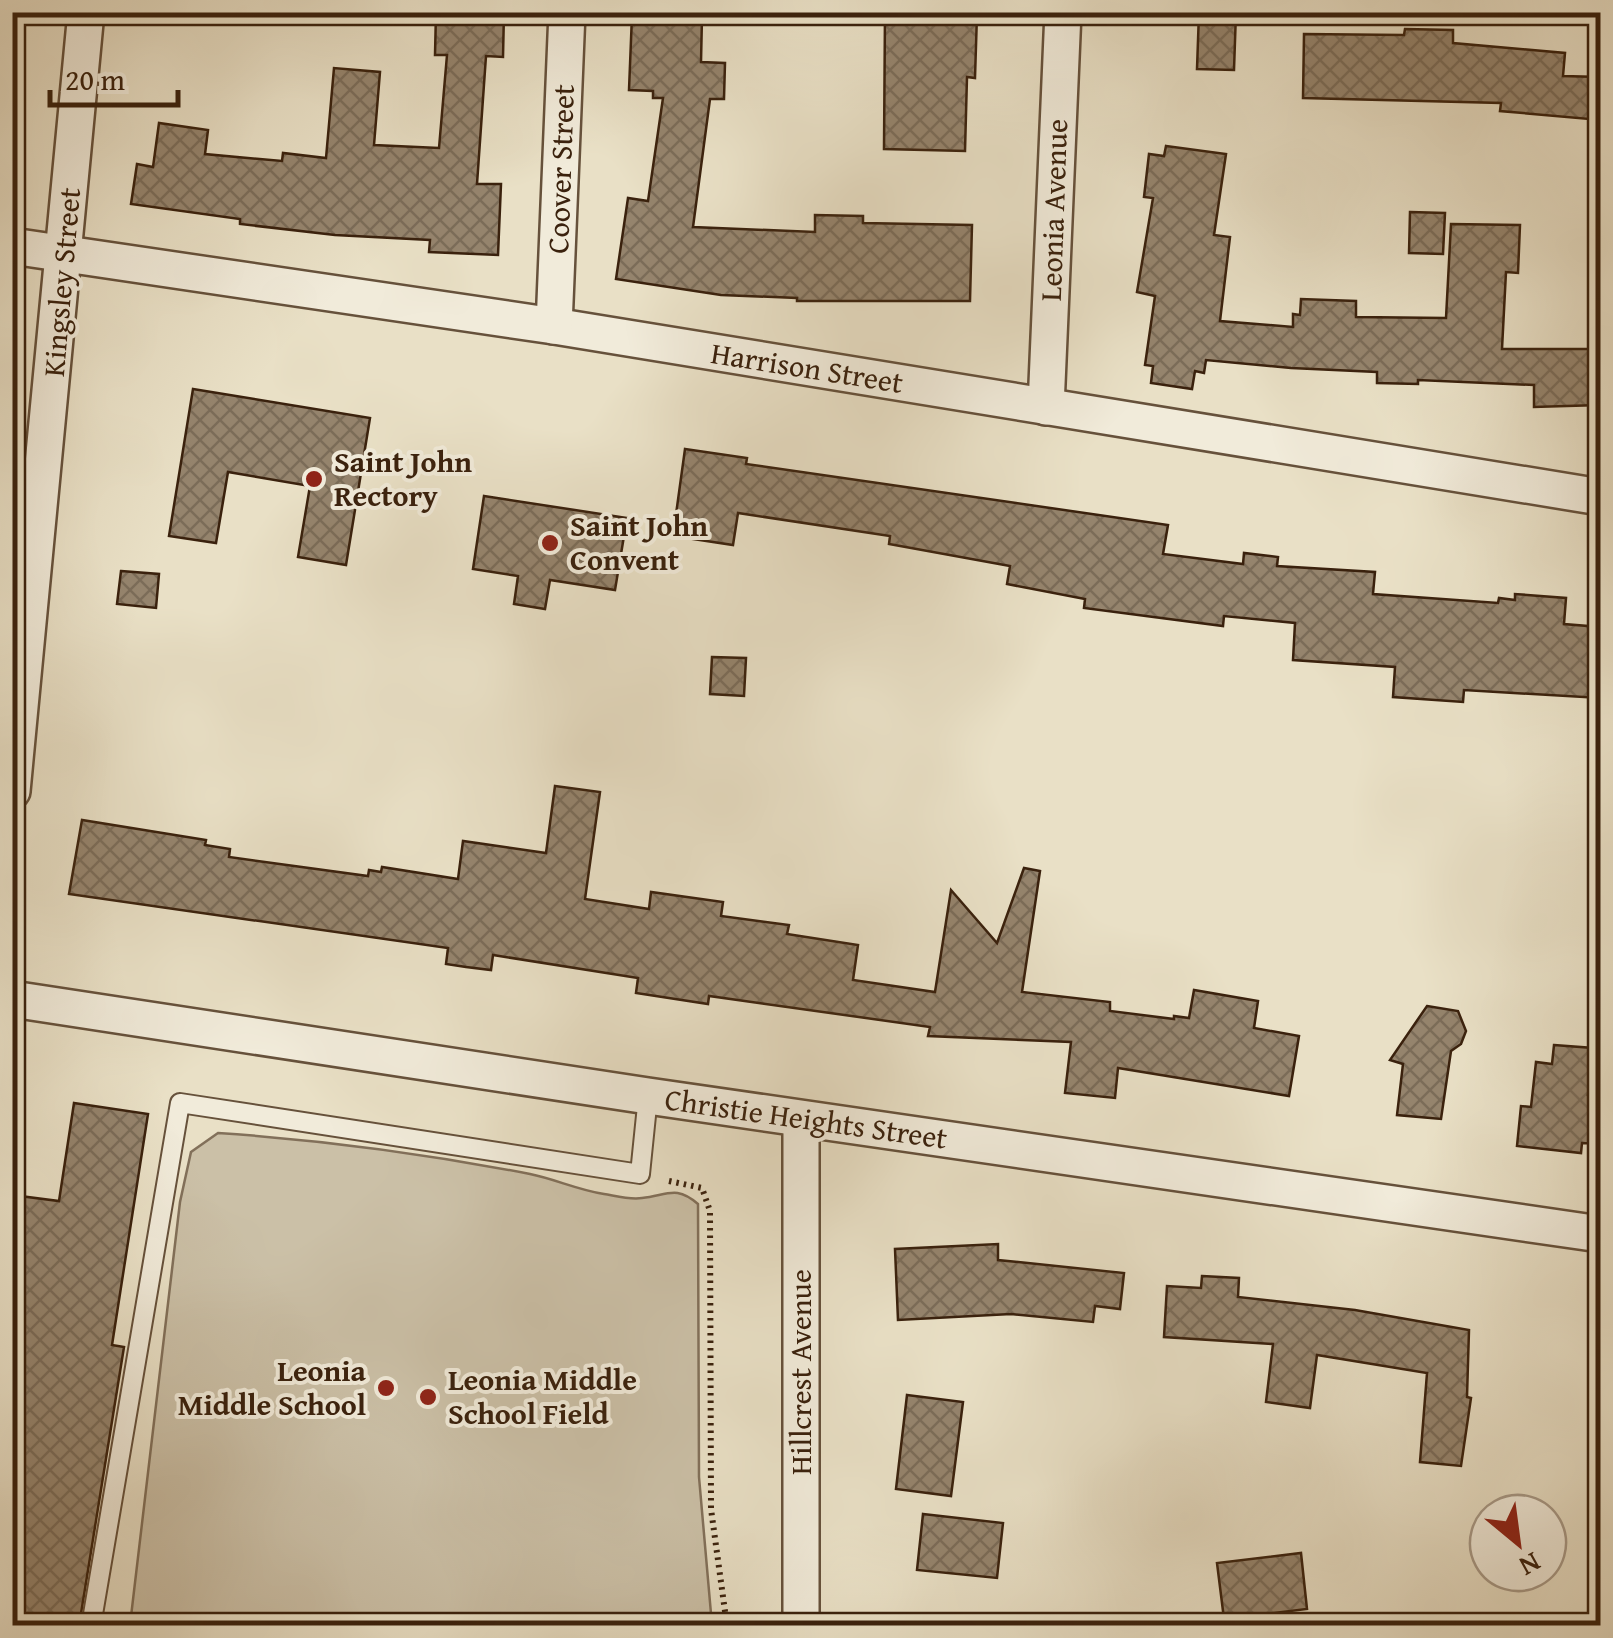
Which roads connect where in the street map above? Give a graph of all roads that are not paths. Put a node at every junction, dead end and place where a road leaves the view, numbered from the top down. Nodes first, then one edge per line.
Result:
1 (86, 12) edge
2 (567, 12) edge
3 (1063, 12) edge
4 (12, 246) edge
5 (66, 253) junction
6 (554, 326) junction
7 (1046, 406) junction
8 (1600, 498) edge
9 (12, 790) edge
10 (12, 999) edge
11 (648, 1096) junction
12 (801, 1119) junction
13 (1600, 1234) edge
14 (91, 1626) edge
15 (801, 1626) edge

1 - 5 street, Kingsley Street
2 - 6 street, Coover Street
3 - 7 street, Leonia Avenue
4 - 5 street, Harrison Street
5 - 6 street, Harrison Street
5 - 9 street, Kingsley Street
6 - 7 street, Harrison Street
7 - 8 street, Harrison Street
10 - 11 street, Christie Heights Street
11 - 12 street, Christie Heights Street
11 - 14 lane
12 - 13 street, Christie Heights Street
12 - 15 street, Hillcrest Avenue

